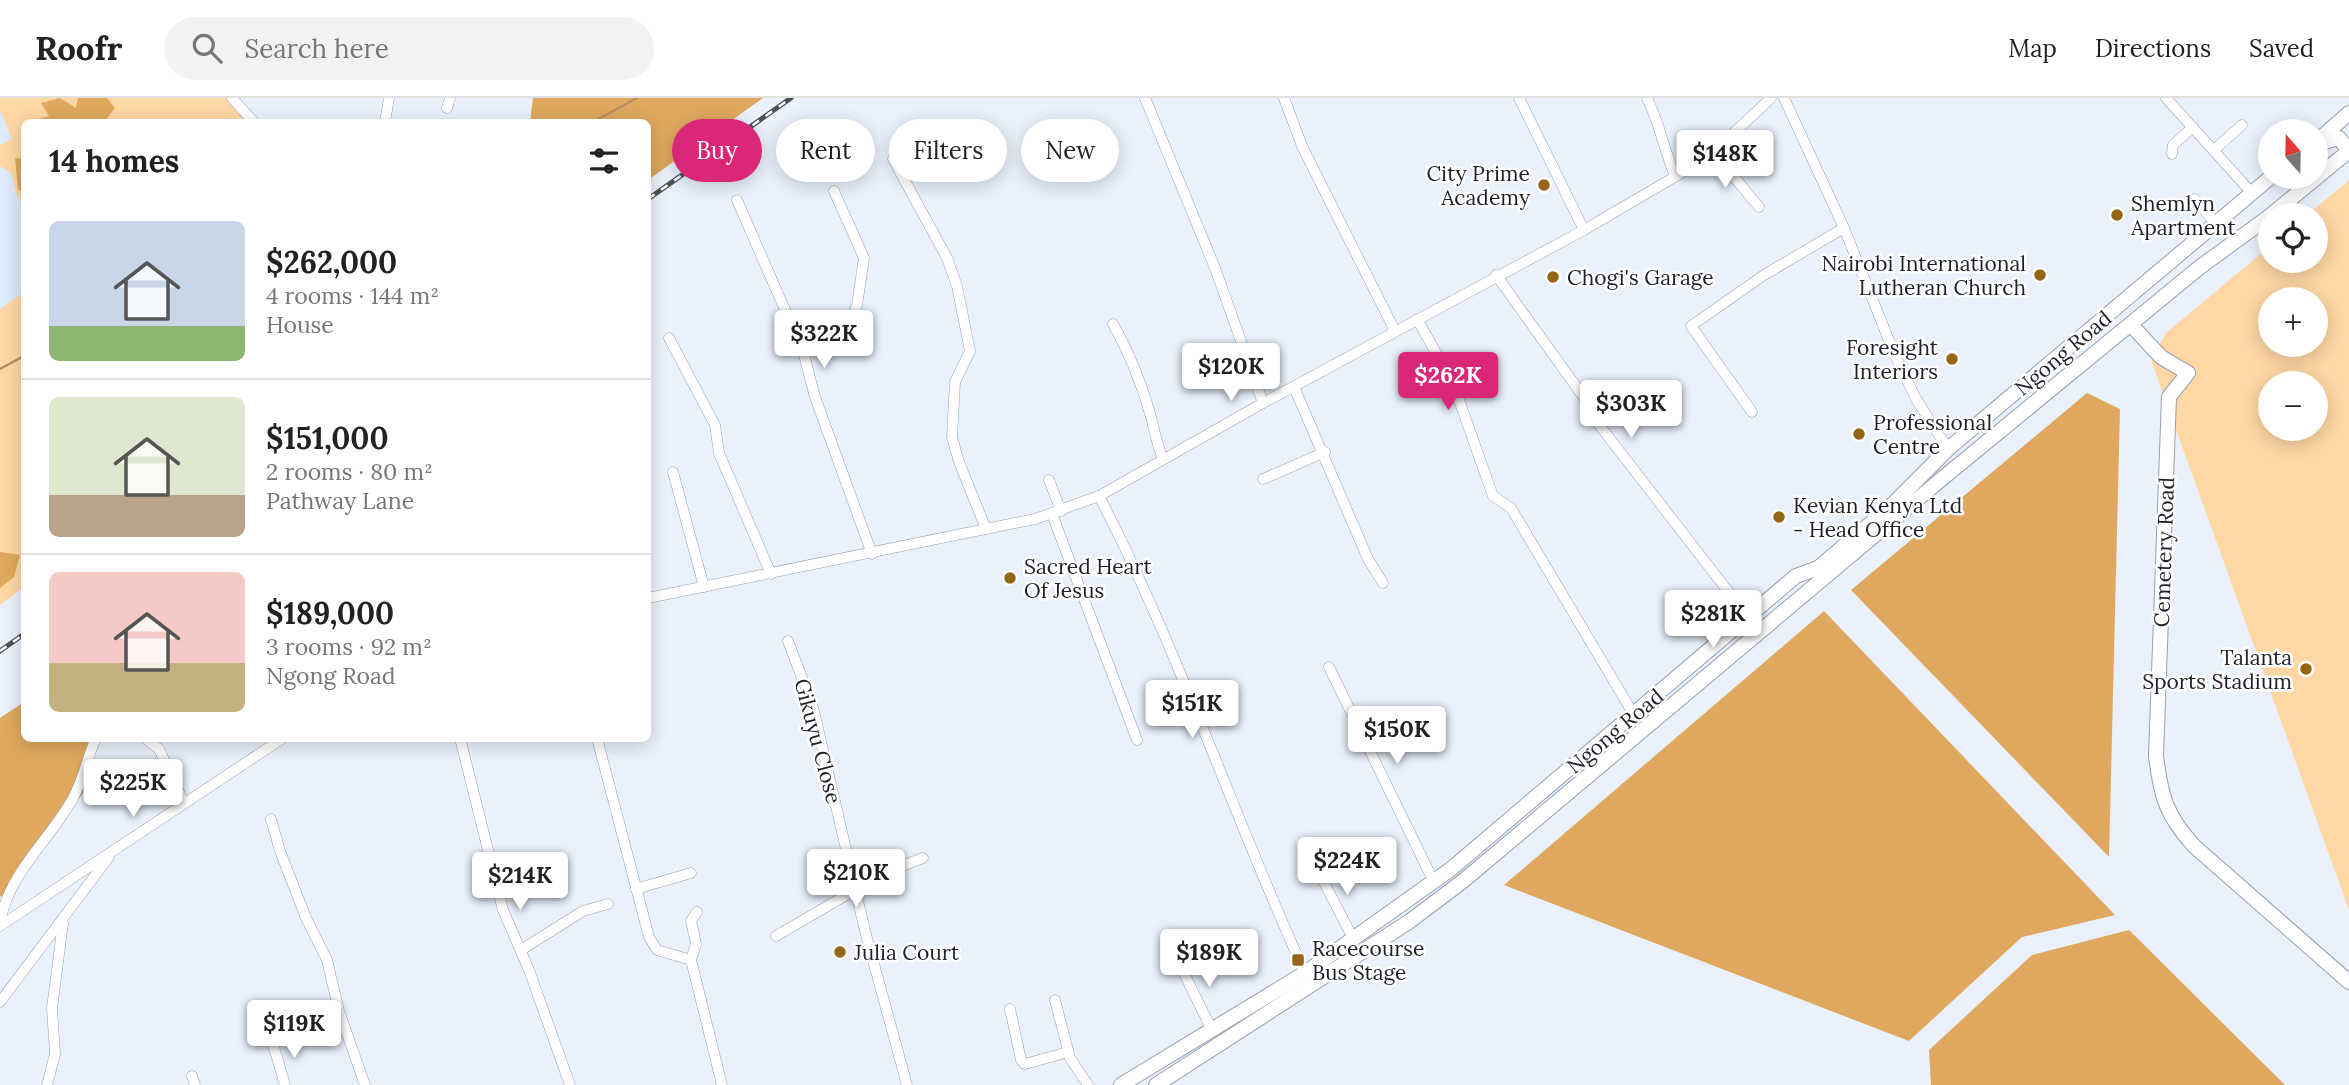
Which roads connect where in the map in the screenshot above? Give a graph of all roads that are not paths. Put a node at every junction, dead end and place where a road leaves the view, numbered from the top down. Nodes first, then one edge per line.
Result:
1 (232, 98) edge
2 (389, 98) edge
3 (1145, 98) edge
4 (1284, 98) edge
5 (1291, 98) edge
6 (1519, 98) edge
7 (1647, 98) edge
8 (1771, 98) edge
9 (1784, 98) edge
10 (2166, 98) edge
11 (2349, 113) edge
12 (251, 119) edge
13 (386, 119) edge
14 (2242, 125) dead end
15 (2193, 127) junction
16 (2328, 132) edge
17 (2328, 141) edge
18 (2214, 150) junction
19 (2349, 151) edge
20 (1715, 153) junction
21 (2172, 154) dead end
22 (1675, 176) junction
23 (906, 182) edge
24 (2258, 187) edge
25 (834, 191) dead end
26 (2251, 192) junction
27 (2195, 199) dead end
28 (737, 200) dead end
29 (2286, 203) edge
30 (1759, 207) dead end
31 (2215, 223) junction
32 (2258, 225) edge
33 (1844, 228) junction
34 (1584, 230) junction
35 (1496, 275) junction
36 (1417, 319) junction
37 (1113, 324) dead end
38 (2132, 326) junction
39 (1395, 331) junction
40 (668, 338) dead end
41 (803, 351) junction
42 (1294, 387) junction
43 (1263, 403) junction
44 (1752, 412) dead end
45 (1948, 449) junction
46 (1325, 452) junction
47 (1163, 460) junction
48 (673, 472) dead end
49 (1049, 480) dead end
50 (1263, 480) dead end
51 (1099, 496) junction
52 (1057, 512) junction
53 (986, 529) junction
54 (872, 554) junction
55 (771, 574) junction
56 (1383, 583) dead end
57 (704, 587) junction
58 (651, 597) edge
59 (1748, 617) junction
60 (789, 642) dead end
61 (1329, 667) dead end
62 (1634, 715) junction
63 (1137, 740) dead end
64 (95, 742) edge
65 (150, 742) edge
66 (277, 742) edge
67 (461, 742) edge
68 (598, 742) edge
69 (184, 803) junction
70 (271, 819) dead end
71 (115, 850) junction
72 (923, 858) dead end
73 (1316, 867) dead end
74 (691, 873) dead end
75 (1433, 880) junction
76 (636, 889) junction
77 (855, 890) junction
78 (608, 904) dead end
79 (697, 912) dead end
80 (64, 920) junction
81 (0, 924) edge
82 (776, 936) dead end
83 (1354, 940) junction
84 (521, 950) junction
85 (691, 960) junction
86 (1179, 963) dead end
87 (1305, 973) junction
88 (2349, 982) edge
89 (1055, 1000) dead end
90 (0, 1002) edge
91 (1010, 1009) dead end
92 (1211, 1028) junction
93 (273, 1044) dead end
94 (1068, 1052) junction
95 (47, 1085) edge
96 (285, 1085) edge
97 (365, 1085) edge
98 (570, 1085) edge
99 (722, 1085) edge
100 (907, 1085) edge
101 (1088, 1085) edge
102 (1121, 1085) edge
103 (1156, 1085) edge

1 - 12 street
2 - 13 street
3 - 43 street
4 - 5 street
4 - 39 street
6 - 34 street
7 - 22 street
8 - 20 street
9 - 33 street
10 - 15 street
11 - 16 main road
14 - 18 street
15 - 18 street
15 - 21 street
17 - 19 main road
18 - 26 street
19 - 29 main road, Ngong Road
20 - 22 street
20 - 30 street
22 - 34 street
23 - 53 street
24 - 26 main road, Ngong Road
25 - 41 street
26 - 31 main road, Ngong Road
27 - 31 street
28 - 41 street
31 - 45 main road, Ngong Road
32 - 38 main road, Ngong Road
33 - 44 street
33 - 45 street
34 - 35 street
35 - 36 street
35 - 59 street
36 - 39 street
36 - 62 street
37 - 47 street
38 - 88 main road, Cemetery Road
38 - 103 main road, Ngong Road
39 - 42 street
40 - 55 street
41 - 54 street
42 - 43 street
42 - 46 street
43 - 47 street
45 - 59 main road, Ngong Road
46 - 50 street
46 - 56 street
47 - 51 street
48 - 57 street
49 - 52 street
51 - 52 street
51 - 87 street
52 - 53 street
52 - 63 street
53 - 54 street
54 - 55 street
55 - 57 street
57 - 58 street
59 - 62 main road, Ngong Road
60 - 77 street, Gikuyu Close
61 - 75 street
62 - 75 main road, Ngong Road
64 - 81 street
65 - 69 street
66 - 69 street
67 - 84 street
68 - 76 street
69 - 71 street
70 - 97 street
71 - 80 street
71 - 81 street
72 - 77 street
73 - 83 street
74 - 76 street
75 - 83 main road, Ngong Road
76 - 85 street
77 - 82 street
77 - 100 street, Gikuyu Close
78 - 84 street
79 - 85 street
80 - 90 street
80 - 95 street
83 - 87 main road, Ngong Road
84 - 98 street
85 - 99 street
86 - 92 street
87 - 92 main road, Ngong Road
89 - 94 street
91 - 94 street
92 - 102 main road, Ngong Road
93 - 96 street
94 - 101 street

